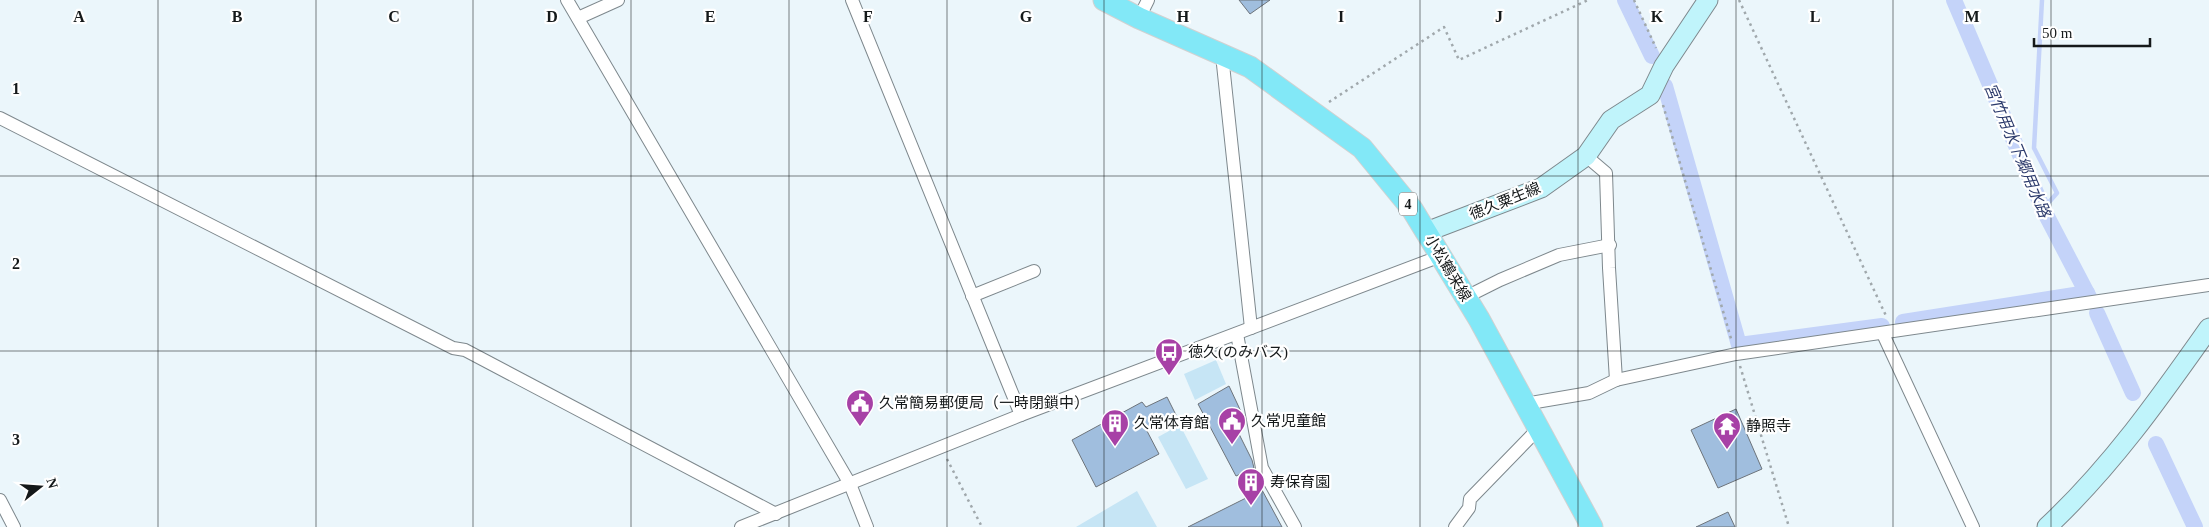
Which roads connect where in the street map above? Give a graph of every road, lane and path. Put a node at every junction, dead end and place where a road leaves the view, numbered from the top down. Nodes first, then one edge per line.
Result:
1 (567, 0) edge
2 (618, 0) edge
3 (852, 0) edge
4 (1104, 0) edge
5 (1588, 0) edge
6 (1634, 0) edge
7 (1708, 0) edge
8 (1739, 0) edge
9 (1144, 9) edge
10 (578, 18) junction
11 (1222, 55) junction
12 (1660, 74) junction
13 (1313, 112) junction
14 (0, 118) edge
15 (1586, 156) junction
16 (1426, 232) junction
17 (1610, 246) junction
18 (1441, 256) junction
19 (1034, 271) dead end
20 (2209, 285) edge
21 (972, 296) junction
22 (1466, 297) junction
23 (1251, 328) junction
24 (2209, 328) edge
25 (1888, 333) junction
26 (1237, 334) junction
27 (1736, 354) junction
28 (1616, 380) junction
29 (1524, 404) junction
30 (1021, 415) junction
31 (1538, 429) junction
32 (940, 447) junction
33 (850, 484) junction
34 (0, 500) edge
35 (776, 514) junction
36 (14, 527) edge
37 (742, 527) edge
38 (867, 527) edge
39 (982, 527) edge
40 (1296, 527) edge
41 (1455, 527) edge
42 (1592, 527) edge
43 (1789, 527) edge
44 (1973, 527) edge
45 (2047, 527) edge

1 - 10 street
2 - 10 street
3 - 21 street
4 - 9 main road, 小松鶴来線 / 4
5 - 13 path
6 - 12 path
7 - 12 main road, 徳久粟生線
8 - 25 path
9 - 11 main road, 小松鶴来線 / 4
10 - 33 street
11 - 13 main road, 小松鶴来線 / 4
11 - 23 street
12 - 15 main road, 徳久粟生線
12 - 27 path
13 - 16 main road, 小松鶴来線 / 4
14 - 35 street
15 - 16 main road, 徳久粟生線
15 - 17 street
16 - 18 main road, 小松鶴来線 / 4
17 - 22 street
17 - 28 street
18 - 22 main road, 小松鶴来線 / 4
18 - 23 street
19 - 21 street
20 - 25 street
21 - 30 street
22 - 29 main road, 小松鶴来線 / 4
23 - 26 street
24 - 45 main road
25 - 27 street
25 - 44 street
26 - 30 street
26 - 40 street
27 - 28 street
27 - 43 path
28 - 29 street
29 - 31 main road, 小松鶴来線 / 4
30 - 32 street
31 - 41 street
31 - 42 main road, 小松鶴来線 / 4
32 - 33 street
32 - 39 path
33 - 35 street
33 - 38 street
34 - 36 street
35 - 37 street

